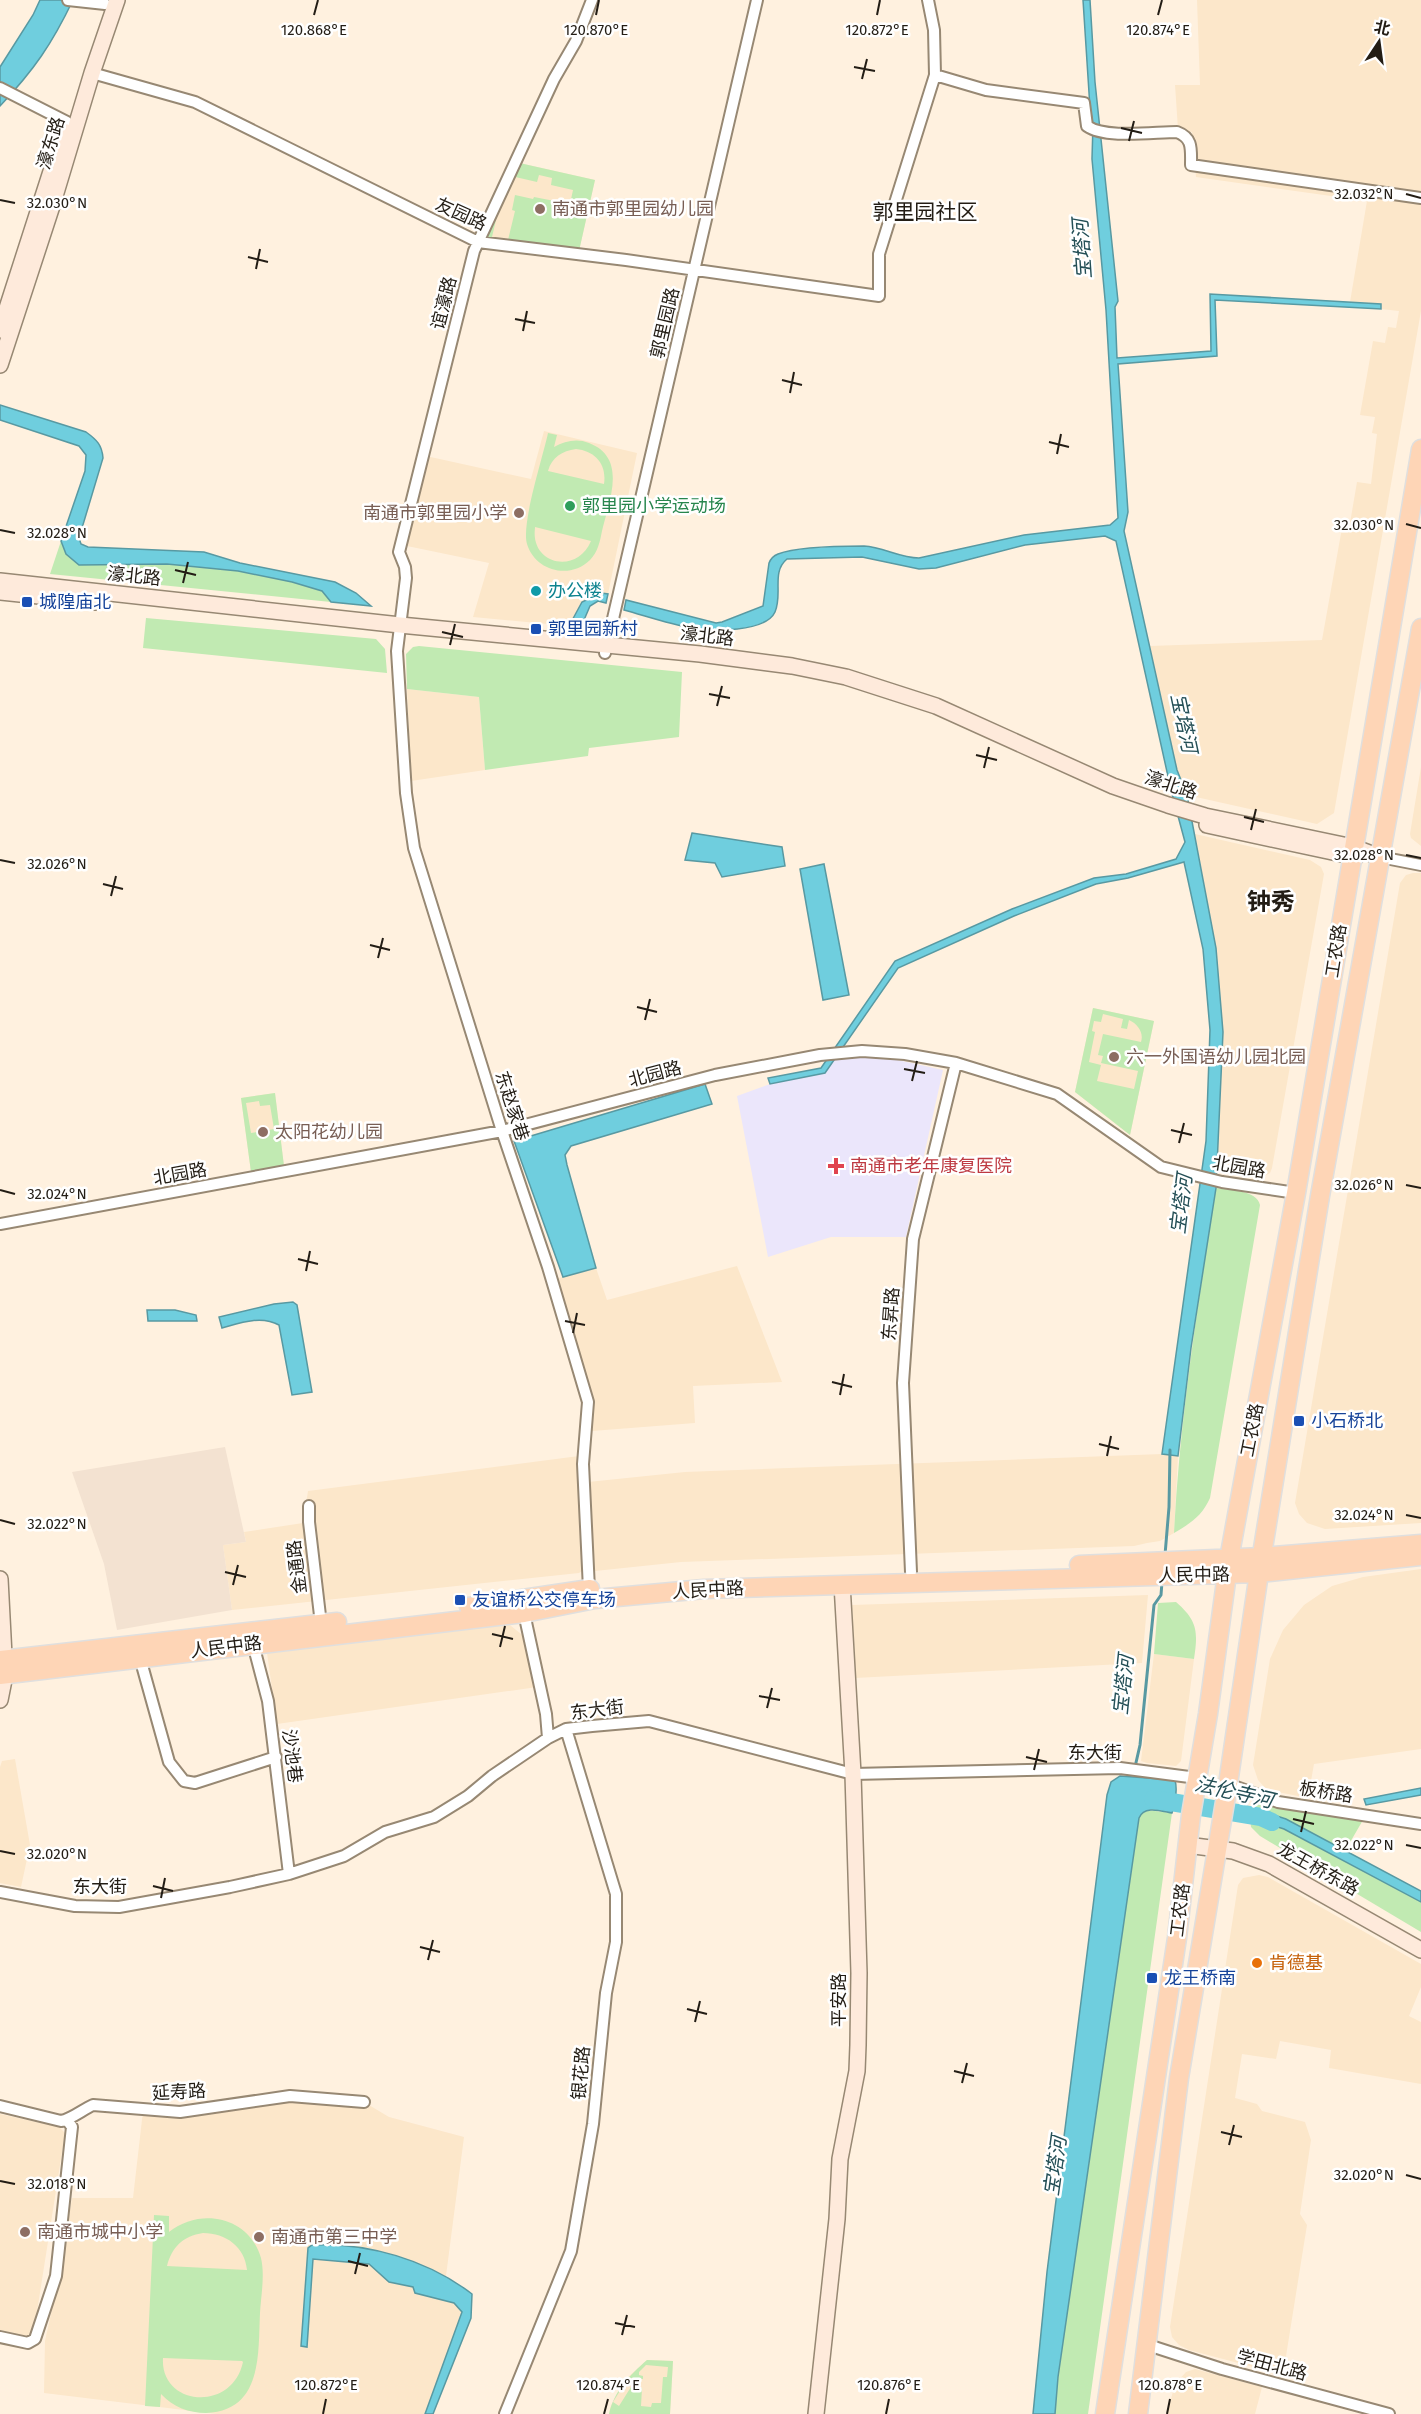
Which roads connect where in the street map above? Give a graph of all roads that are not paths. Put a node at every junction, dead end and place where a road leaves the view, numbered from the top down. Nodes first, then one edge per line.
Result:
1 (592, 0) edge
2 (757, 0) edge
3 (928, 0) edge
4 (74, 1) edge
5 (110, 1) edge
6 (92, 73) junction
7 (935, 75) junction
8 (0, 88) edge
9 (67, 122) junction
10 (1421, 198) edge
11 (478, 242) junction
12 (693, 269) junction
13 (0, 330) edge
14 (0, 365) edge
15 (1421, 449) edge
16 (0, 581) edge
17 (0, 592) edge
18 (1421, 628) edge
19 (399, 629) junction
20 (606, 649) junction
21 (1417, 679) edge
22 (1352, 852) junction
23 (1380, 857) junction
24 (1421, 865) edge
25 (956, 1063) junction
26 (502, 1131) junction
27 (1296, 1193) junction
28 (0, 1224) edge
29 (309, 1506) dead end
30 (1421, 1544) edge
31 (1421, 1556) edge
32 (1260, 1565) junction
33 (1229, 1566) junction
34 (1150, 1569) junction
35 (911, 1572) junction
36 (0, 1579) edge
37 (842, 1584) junction
38 (589, 1589) junction
39 (524, 1613) junction
40 (321, 1623) junction
41 (253, 1644) junction
42 (140, 1658) junction
43 (2, 1668) edge
44 (0, 1700) edge
45 (566, 1729) junction
46 (548, 1738) junction
47 (276, 1757) junction
48 (853, 1774) junction
49 (1196, 1783) junction
50 (1226, 1790) junction
51 (1421, 1824) edge
52 (1187, 1845) junction
53 (1216, 1848) junction
54 (289, 1874) junction
55 (0, 1892) edge
56 (1421, 1950) edge
57 (364, 2102) dead end
58 (0, 2106) edge
59 (67, 2120) junction
60 (0, 2337) edge
61 (1148, 2345) junction
62 (505, 2414) edge
63 (816, 2414) edge
64 (1105, 2414) edge
65 (1138, 2414) edge
66 (1389, 2414) edge

1 - 11 street, 谊濠路
2 - 12 street, 郭里园路
3 - 7 street
4 - 5 street
5 - 6 street, 濠东路
5 - 9 street, 濠东路
6 - 11 street, 友园路
6 - 14 street, 濠东路
7 - 10 street
7 - 12 street, 友园路
8 - 9 street
9 - 13 street, 濠东路
11 - 12 street, 友园路
11 - 19 street, 谊濠路
12 - 20 street, 郭里园路
15 - 22 main road, 工农路
16 - 19 street, 濠北路
17 - 19 street, 濠北路
18 - 21 main road, 工农路
19 - 20 street, 濠北路
19 - 26 street, 东赵家巷
20 - 22 street, 濠北路
21 - 23 main road, 工农路
22 - 23 street, 濠北路
22 - 27 main road, 工农路
23 - 24 street, 濠北路
23 - 32 main road, 工农路
25 - 26 street, 北园路
25 - 27 street, 北园路
25 - 35 street, 东昇路
26 - 28 street, 北园路
26 - 38 street, 东赵家巷
27 - 33 main road, 工农路
29 - 40 street, 金通路
30 - 32 main road, 人民中路
31 - 32 main road, 人民中路
32 - 33 main road, 人民中路
32 - 50 main road, 工农路
33 - 34 main road, 人民中路
33 - 49 main road, 工农路
34 - 35 main road, 人民中路
34 - 37 main road, 人民中路
35 - 38 main road, 人民中路
36 - 43 street
37 - 39 main road, 人民中路
37 - 48 street, 平安路
38 - 40 main road, 人民中路
39 - 41 main road, 人民中路
39 - 46 street
40 - 43 main road, 人民中路
41 - 42 main road, 人民中路
41 - 47 street, 沙池巷
42 - 43 main road, 人民中路
42 - 47 street
43 - 44 street
45 - 46 street, 东大街
45 - 48 street, 东大街
45 - 62 street, 银花路
46 - 54 street, 东大街
47 - 54 street, 沙池巷
48 - 49 street, 东大街
48 - 63 street, 平安路
49 - 52 main road, 工农路
50 - 51 street, 板桥路
50 - 53 main road, 工农路
52 - 53 street, 龙王桥东路
52 - 64 main road, 工农路
53 - 56 street, 龙王桥东路
53 - 61 main road, 工农路
54 - 55 street, 东大街
57 - 59 street, 延寿路
58 - 59 street
59 - 60 street
61 - 65 main road, 工农路
61 - 66 street, 学田北路

